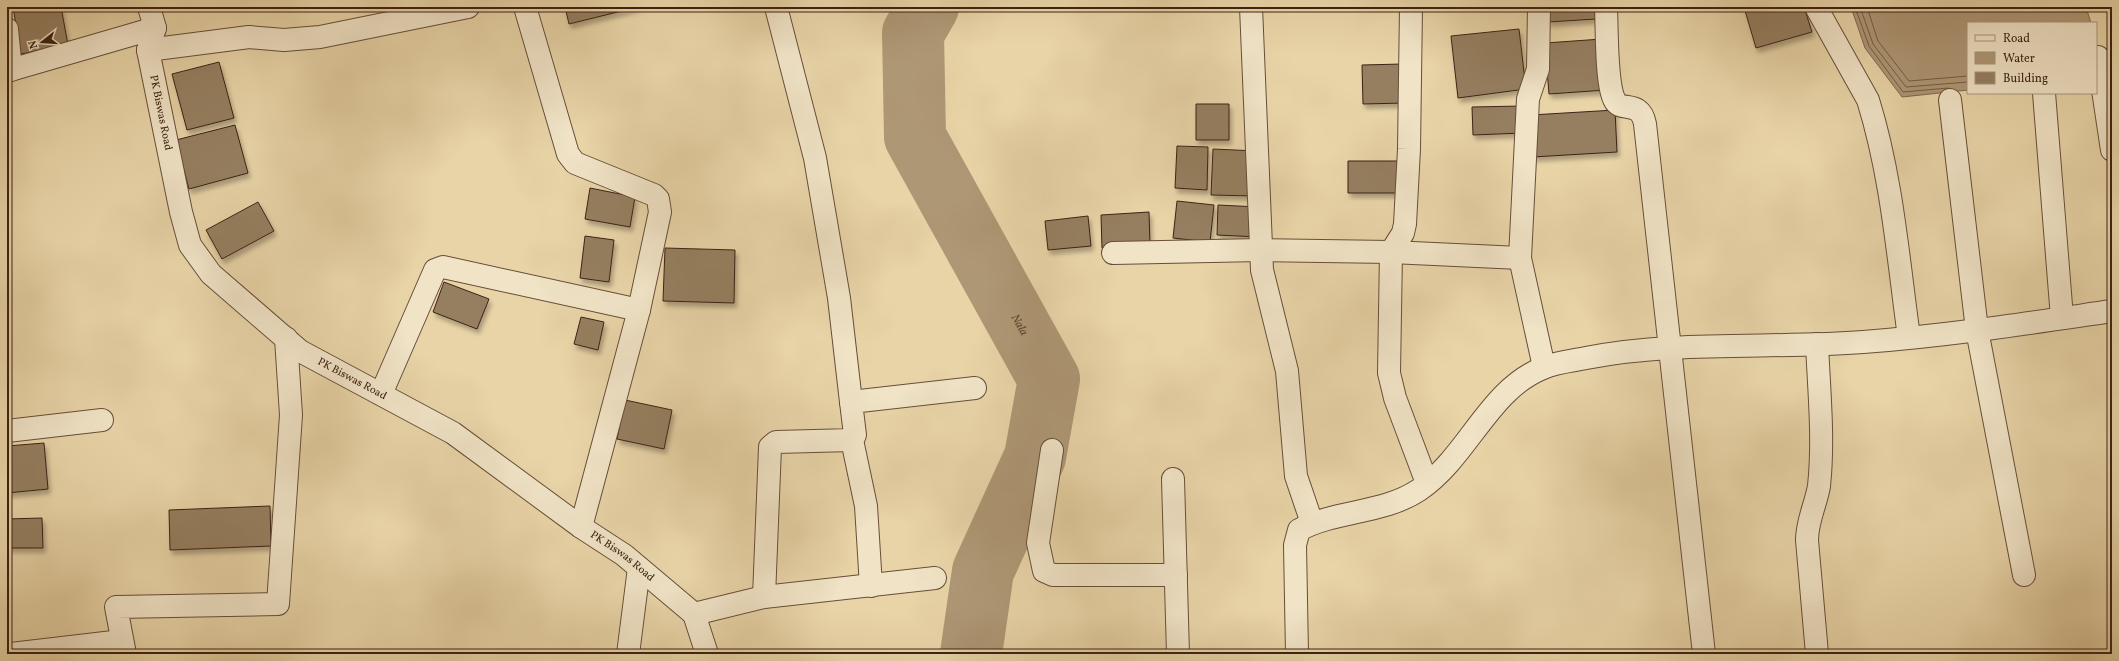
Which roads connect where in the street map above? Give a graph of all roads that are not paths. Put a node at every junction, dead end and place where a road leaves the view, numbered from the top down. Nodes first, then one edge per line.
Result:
1 (149, 7) edge
2 (468, 7) edge
3 (525, 7) edge
4 (776, 7) edge
5 (1250, 7) edge
6 (1411, 7) edge
7 (1538, 7) edge
8 (1606, 7) edge
9 (1816, 7) edge
10 (156, 28) junction
11 (7, 29) edge
12 (148, 50) junction
13 (2098, 57) dead end
14 (9, 70) edge
15 (2044, 94) edge
16 (1950, 100) dead end
17 (2112, 150) edge
18 (1262, 250) junction
19 (1391, 252) junction
20 (1113, 253) dead end
21 (1520, 258) junction
22 (639, 310) junction
23 (2112, 311) edge
24 (2062, 318) junction
25 (1977, 330) junction
26 (1908, 337) junction
27 (286, 338) junction
28 (1817, 344) junction
29 (1671, 348) junction
30 (1544, 367) junction
31 (975, 388) dead end
32 (381, 394) junction
33 (850, 402) junction
34 (102, 420) dead end
35 (7, 431) edge
36 (852, 440) junction
37 (1052, 450) dead end
38 (1173, 480) dead end
39 (1426, 483) junction
40 (1312, 523) junction
41 (581, 527) junction
42 (639, 568) junction
43 (1176, 575) junction
44 (2024, 575) dead end
45 (934, 578) dead end
46 (871, 586) junction
47 (764, 597) junction
48 (694, 614) junction
49 (124, 647) edge
50 (11, 654) edge
51 (628, 654) edge
52 (707, 654) edge
53 (1178, 654) edge
54 (1297, 654) edge
55 (1704, 654) edge
56 (1817, 654) edge

1 - 10 street
2 - 12 street
3 - 22 street
4 - 33 street
5 - 18 street
6 - 19 street
7 - 21 street
8 - 29 street
9 - 26 street
10 - 12 street
10 - 14 street
11 - 14 street
12 - 27 street, PK Biswas Road
13 - 17 street
15 - 24 street
16 - 25 street
18 - 19 street
18 - 20 street
18 - 40 street
19 - 21 street
19 - 39 street
21 - 30 street
22 - 32 street
22 - 41 street
23 - 24 street
24 - 25 street
25 - 26 street
25 - 44 street
26 - 28 street
27 - 32 street, PK Biswas Road
27 - 49 street
28 - 29 street
28 - 56 street
29 - 30 street
29 - 55 street
30 - 39 street
31 - 33 street
32 - 41 street, PK Biswas Road
33 - 36 street
34 - 35 street
36 - 46 street
36 - 47 street
37 - 43 street
38 - 43 street
39 - 40 street
40 - 54 street
41 - 42 street, PK Biswas Road
42 - 48 street, PK Biswas Road
42 - 51 street
43 - 53 street
45 - 46 street
46 - 47 street
47 - 48 street
48 - 52 street
49 - 50 street

